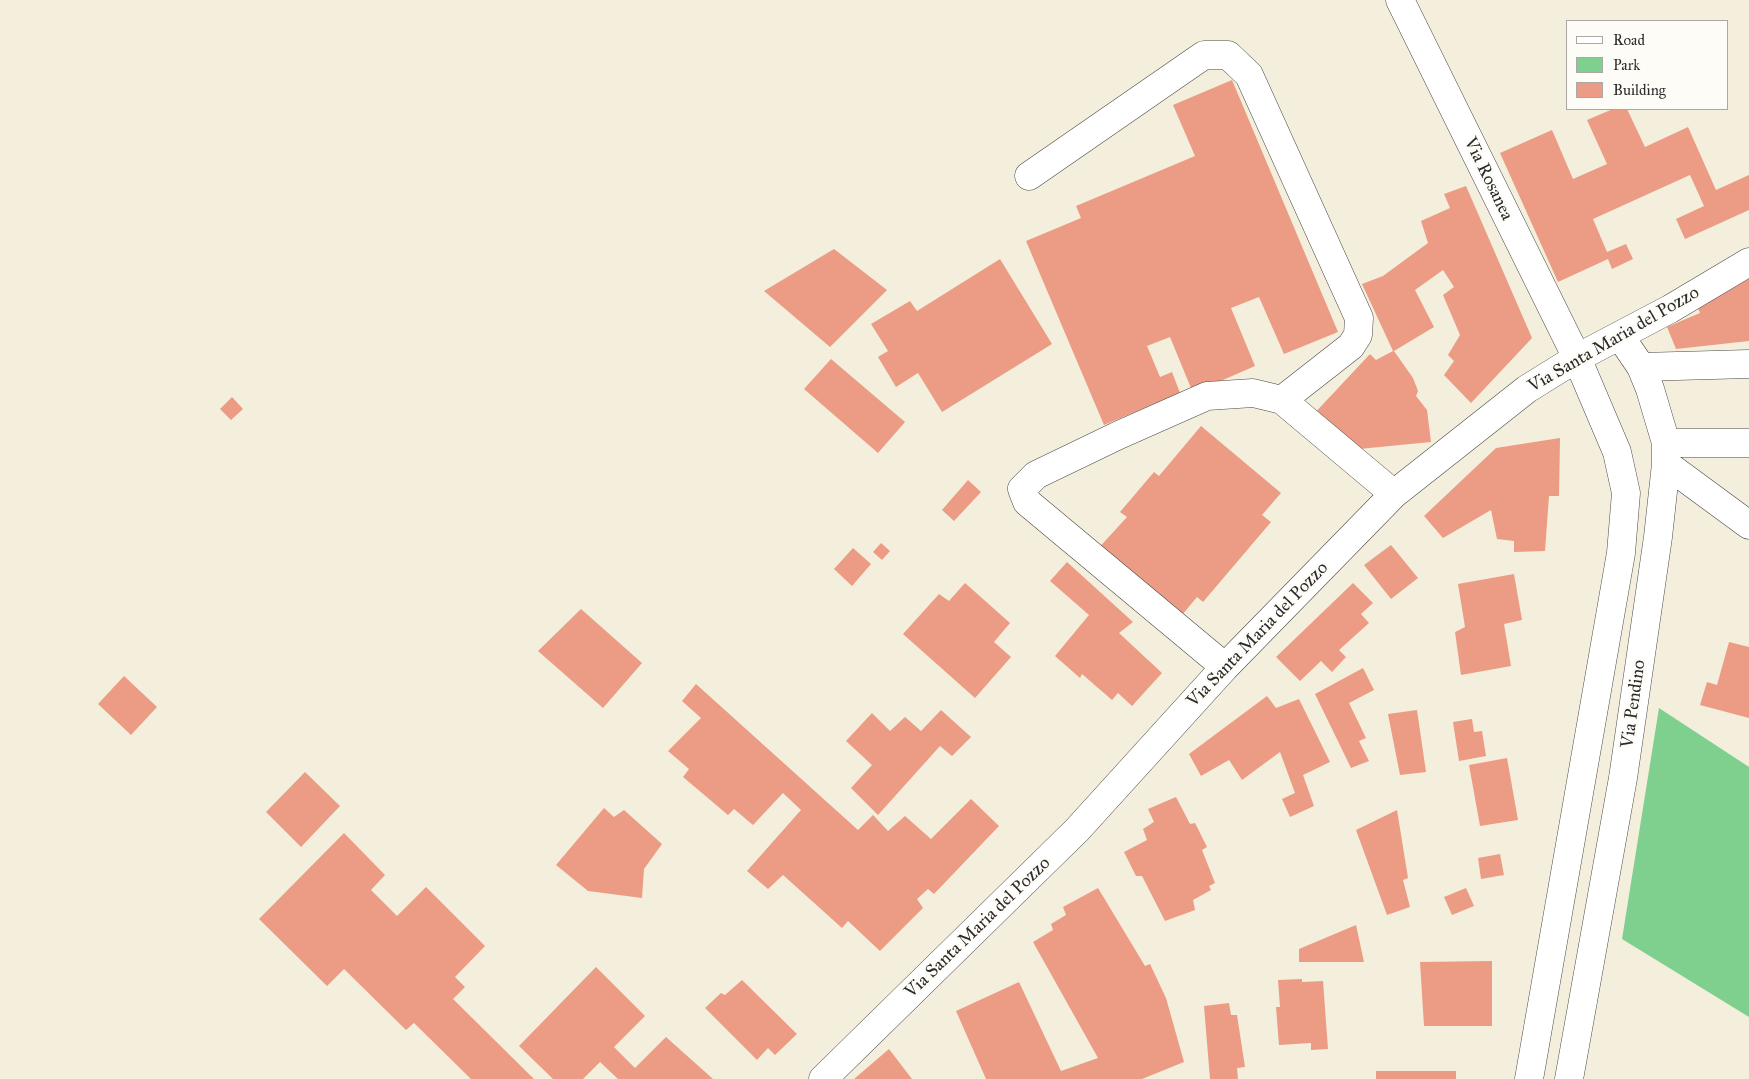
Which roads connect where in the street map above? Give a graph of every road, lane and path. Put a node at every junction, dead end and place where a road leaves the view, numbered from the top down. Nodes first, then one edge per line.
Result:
1 (1400, 0) edge
2 (1029, 176) dead end
3 (1749, 262) edge
4 (1620, 336) junction
5 (1576, 358) junction
6 (1749, 364) edge
7 (1641, 367) junction
8 (1282, 400) junction
9 (1749, 443) edge
10 (1666, 454) junction
11 (1394, 494) junction
12 (1749, 525) edge
13 (1225, 667) junction
14 (823, 1079) edge
15 (1529, 1079) edge
16 (1569, 1079) edge

1 - 5 street, Via Rosanea
2 - 8 street
3 - 4 street, Via Santa Maria del Pozzo
4 - 5 street, Via Santa Maria del Pozzo
4 - 7 street, Via Pendino
5 - 11 street, Via Santa Maria del Pozzo
5 - 15 street, Via Pendino
6 - 7 street
7 - 10 street, Via Pendino
8 - 11 street
8 - 13 street
9 - 10 street
10 - 12 street
10 - 16 street, Via Pendino
11 - 13 street, Via Santa Maria del Pozzo
13 - 14 street, Via Santa Maria del Pozzo

